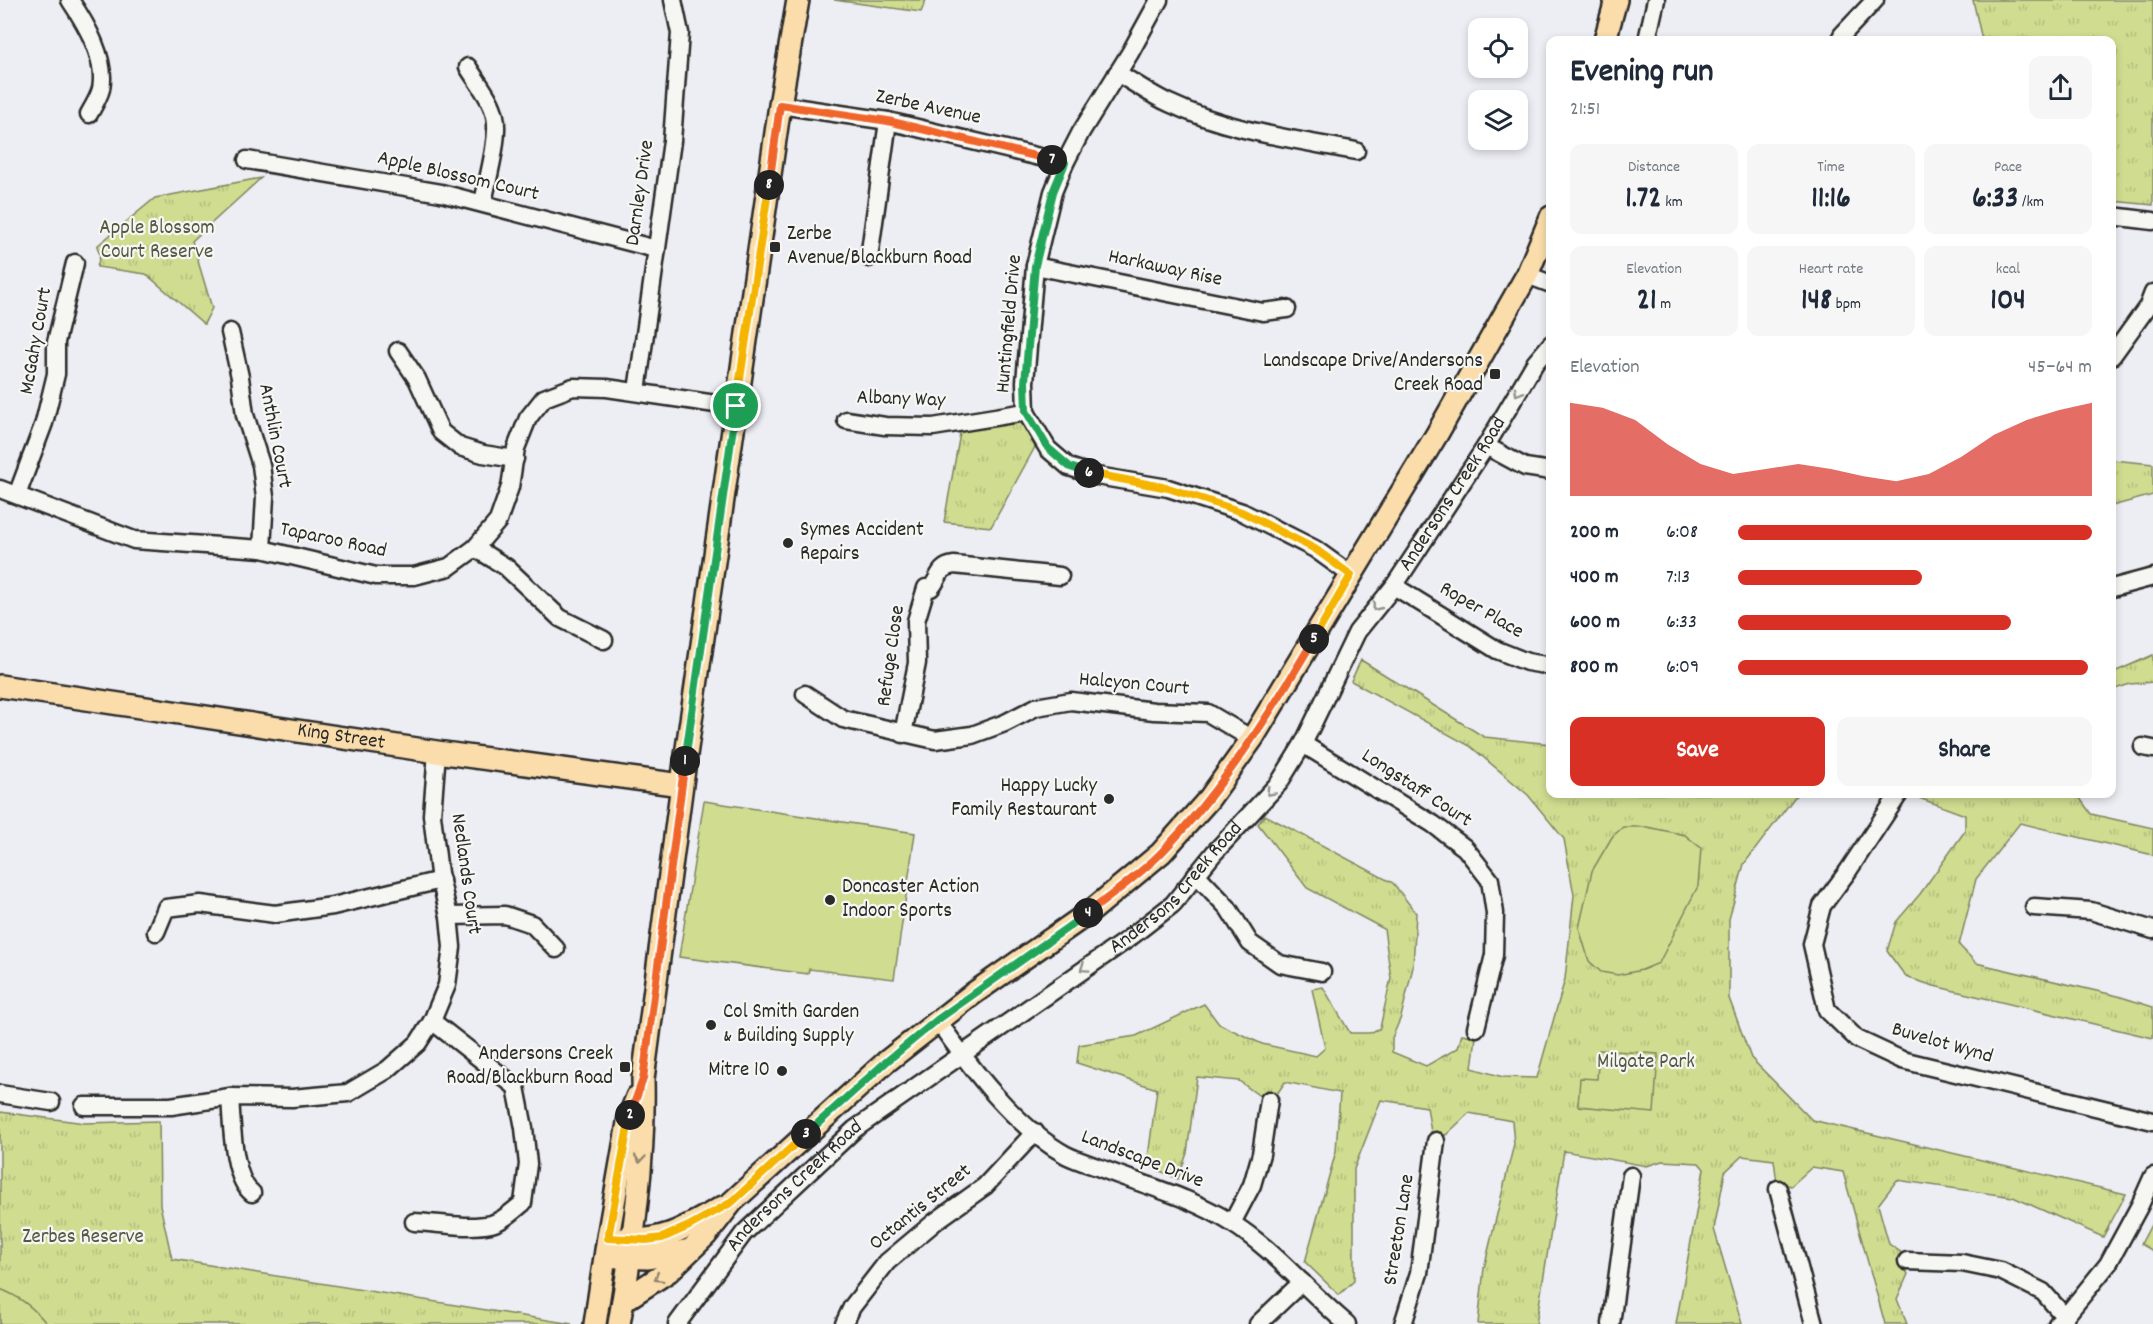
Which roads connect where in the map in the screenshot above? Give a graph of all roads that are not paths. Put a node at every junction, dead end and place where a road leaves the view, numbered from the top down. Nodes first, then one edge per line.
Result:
1 (70, 0) edge
2 (673, 0) edge
3 (798, 0) edge
4 (1616, 0) edge
5 (1656, 0) edge
6 (1875, 0) edge
7 (1152, 2) edge
8 (1606, 36) edge
9 (1648, 36) edge
10 (1842, 36) edge
11 (468, 67) dead end
12 (1118, 73) junction
13 (780, 105) junction
14 (89, 114) dead end
15 (888, 121) junction
16 (1356, 151) dead end
17 (247, 160) dead end
18 (1065, 163) junction
19 (483, 203) junction
20 (2116, 216) edge
21 (2153, 221) edge
22 (1546, 229) edge
23 (656, 249) junction
24 (869, 258) dead end
25 (75, 263) dead end
26 (1035, 266) junction
27 (1527, 275) junction
28 (1546, 282) edge
29 (2153, 293) edge
30 (1287, 309) dead end
31 (230, 332) dead end
32 (1546, 350) edge
33 (2116, 350) edge
34 (398, 351) dead end
35 (637, 391) junction
36 (736, 406) junction
37 (1026, 411) junction
38 (846, 420) dead end
39 (1486, 446) junction
40 (514, 459) junction
41 (1546, 470) edge
42 (0, 489) edge
43 (17, 495) junction
44 (475, 548) junction
45 (262, 549) junction
46 (1351, 575) junction
47 (1060, 576) dead end
48 (2153, 576) edge
49 (1394, 586) junction
50 (2116, 587) edge
51 (604, 640) dead end
52 (1546, 665) edge
53 (0, 686) edge
54 (805, 694) dead end
55 (903, 734) junction
56 (1252, 739) junction
57 (1303, 744) junction
58 (437, 752) junction
59 (681, 785) junction
60 (1896, 798) edge
61 (1196, 874) junction
62 (441, 880) junction
63 (2034, 907) dead end
64 (449, 916) junction
65 (2153, 930) edge
66 (156, 932) dead end
67 (556, 949) dead end
68 (1322, 972) dead end
69 (937, 1020) junction
70 (432, 1021) junction
71 (1476, 1028) dead end
72 (960, 1054) junction
73 (643, 1079) junction
74 (0, 1094) edge
75 (230, 1097) junction
76 (1269, 1100) dead end
77 (51, 1102) dead end
78 (84, 1106) dead end
79 (2153, 1120) edge
80 (1035, 1132) junction
81 (1436, 1141) dead end
82 (1631, 1176) dead end
83 (2153, 1176) edge
84 (1778, 1189) dead end
85 (252, 1193) dead end
86 (732, 1202) junction
87 (414, 1222) dead end
88 (1232, 1223) junction
89 (631, 1249) junction
90 (690, 1250) junction
91 (605, 1255) junction
92 (1907, 1261) dead end
93 (1302, 1282) junction
94 (623, 1301) junction
95 (2061, 1320) edge
96 (595, 1324) edge
97 (619, 1324) edge
98 (677, 1324) edge
99 (844, 1324) edge
100 (1258, 1324) edge
101 (1347, 1324) edge
102 (1403, 1324) edge
103 (1611, 1324) edge
104 (1814, 1324) edge

1 - 14 street
2 - 23 street, Darnley Drive
3 - 13 main road
4 - 8 main road
5 - 9 street
6 - 10 street
7 - 12 street, Huntingfield Drive
11 - 19 street
12 - 16 street
12 - 18 street, Huntingfield Drive
13 - 15 street, Zerbe Avenue
13 - 36 main road
15 - 18 street, Zerbe Avenue
15 - 24 street
17 - 19 street, Apple Blossom Court
18 - 26 street, Huntingfield Drive
19 - 23 street, Apple Blossom Court
20 - 21 street
22 - 27 main road, Andersons Creek Road
23 - 35 street, Darnley Drive
25 - 43 street, McGahy Court
26 - 30 street, Harkaway Rise
26 - 37 street, Huntingfield Drive
27 - 28 street
27 - 46 main road, Andersons Creek Road
29 - 33 street
31 - 45 street, Anthlin Court
32 -> 39 street, Andersons Creek Road
34 - 40 street
35 - 36 street, Taparoo Road
35 - 40 street, Taparoo Road
36 - 59 main road
37 - 38 street, Albany Way
37 - 46 street, Huntingfield Drive
39 - 41 street
39 - 49 street, Andersons Creek Road
40 - 44 street, Taparoo Road
42 - 43 street, Taparoo Road
43 - 45 street, Taparoo Road
44 - 45 street, Taparoo Road
44 - 51 street
46 - 56 main road, Andersons Creek Road
47 - 55 street, Refuge Close
48 - 50 street
49 - 52 street, Roper Place
49 -> 57 street, Andersons Creek Road
53 - 58 main road, King Street
54 - 55 street, Halcyon Court
55 - 56 street, Halcyon Court
56 - 69 main road, Andersons Creek Road
57 -> 61 street, Andersons Creek Road
57 - 71 street, Longstaff Court
58 - 59 main road, King Street
58 - 62 street, Nedlands Court
59 - 73 main road
60 - 79 street, Buvelot Wynd
61 - 68 street
61 -> 72 street, Andersons Creek Road
62 - 64 street, Nedlands Court
62 - 66 street
63 - 65 street
64 - 67 street
64 - 70 street, Nedlands Court
69 - 72 street, Landscape Drive
69 - 86 main road, Andersons Creek Road
70 - 75 street, Nedlands Court
70 - 87 street
72 - 80 street, Landscape Drive
72 - 98 street, Andersons Creek Road
73 -> 89 main road
73 - 91 main road
74 - 77 street
75 - 78 street, Nedlands Court
75 - 85 street
76 - 88 street
80 - 88 street, Landscape Drive
80 - 99 street, Octantis Street
81 - 102 street, Streeton Lane
82 - 103 street
83 - 95 street
84 - 104 street
86 - 89 main road, Andersons Creek Road
86 - 90 main road, Andersons Creek Road
88 - 93 street, Landscape Drive
89 - 90 main road, Andersons Creek Road
89 - 91 main road, Andersons Creek Road
89 - 94 main road
90 -> 94 main road
91 - 96 main road
92 - 95 street
93 - 100 street
93 - 101 street, Landscape Drive
94 - 97 main road

